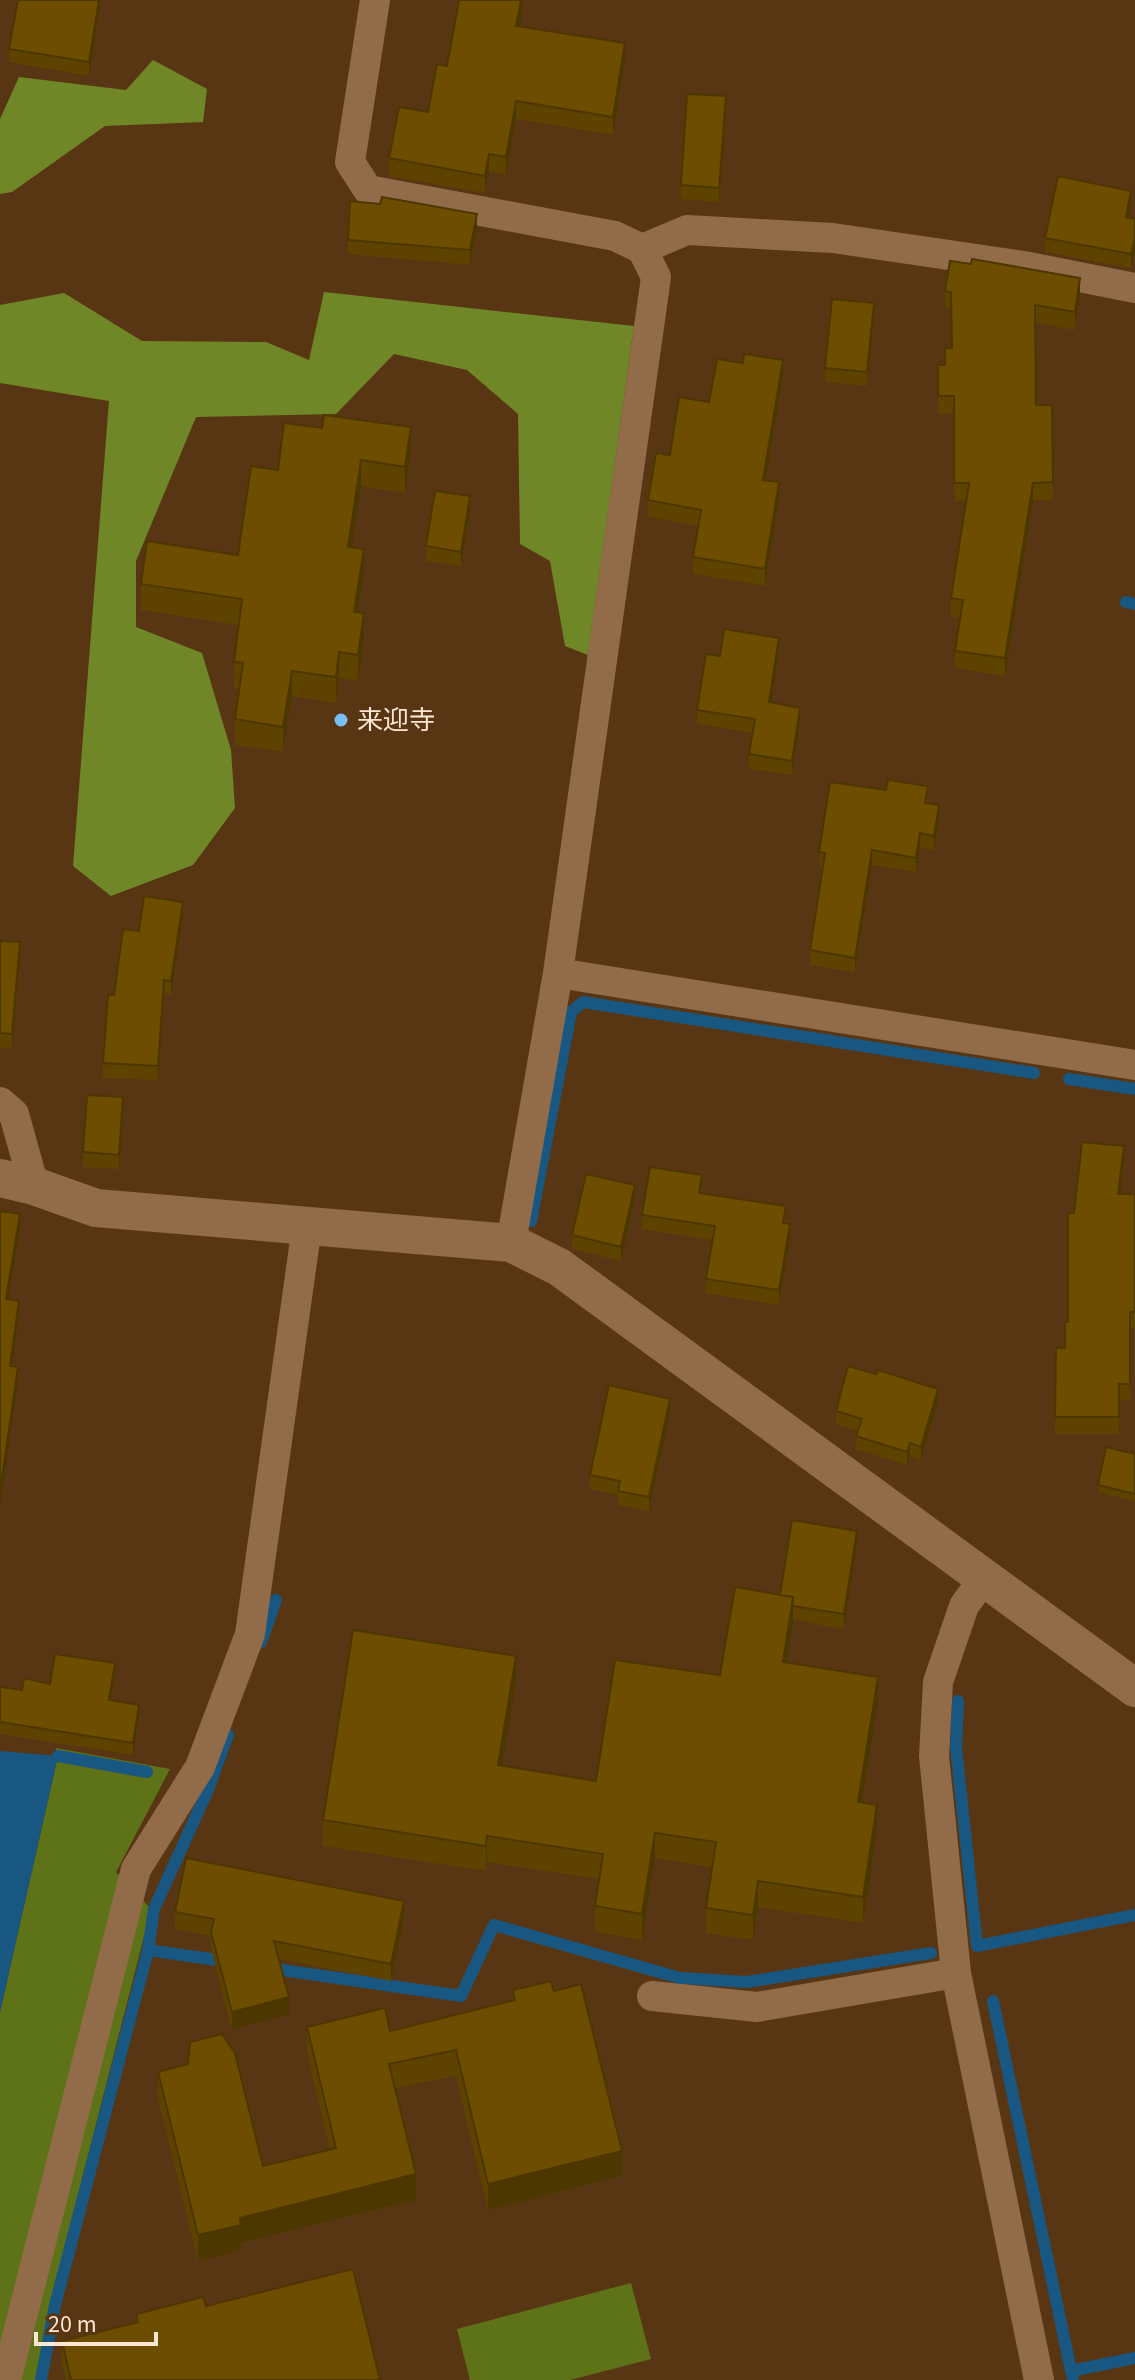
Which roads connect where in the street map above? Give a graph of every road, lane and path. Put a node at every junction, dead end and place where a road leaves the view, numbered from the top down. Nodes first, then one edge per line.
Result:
1 (375, 0) edge
2 (642, 249) junction
3 (1135, 288) edge
4 (558, 973) junction
5 (1135, 1065) edge
6 (0, 1102) edge
7 (17, 1182) edge
8 (307, 1226) junction
9 (511, 1243) junction
10 (984, 1578) junction
11 (1135, 1688) edge
12 (956, 1973) junction
13 (652, 1996) dead end
14 (6, 2380) edge
15 (1039, 2380) edge

1 - 2 street
2 - 3 street
2 - 4 street
4 - 5 street
4 - 9 street
6 - 7 street
7 - 8 street
8 - 9 street
8 - 14 street
9 - 10 street
10 - 11 street
10 - 12 street
12 - 13 street
12 - 15 street

